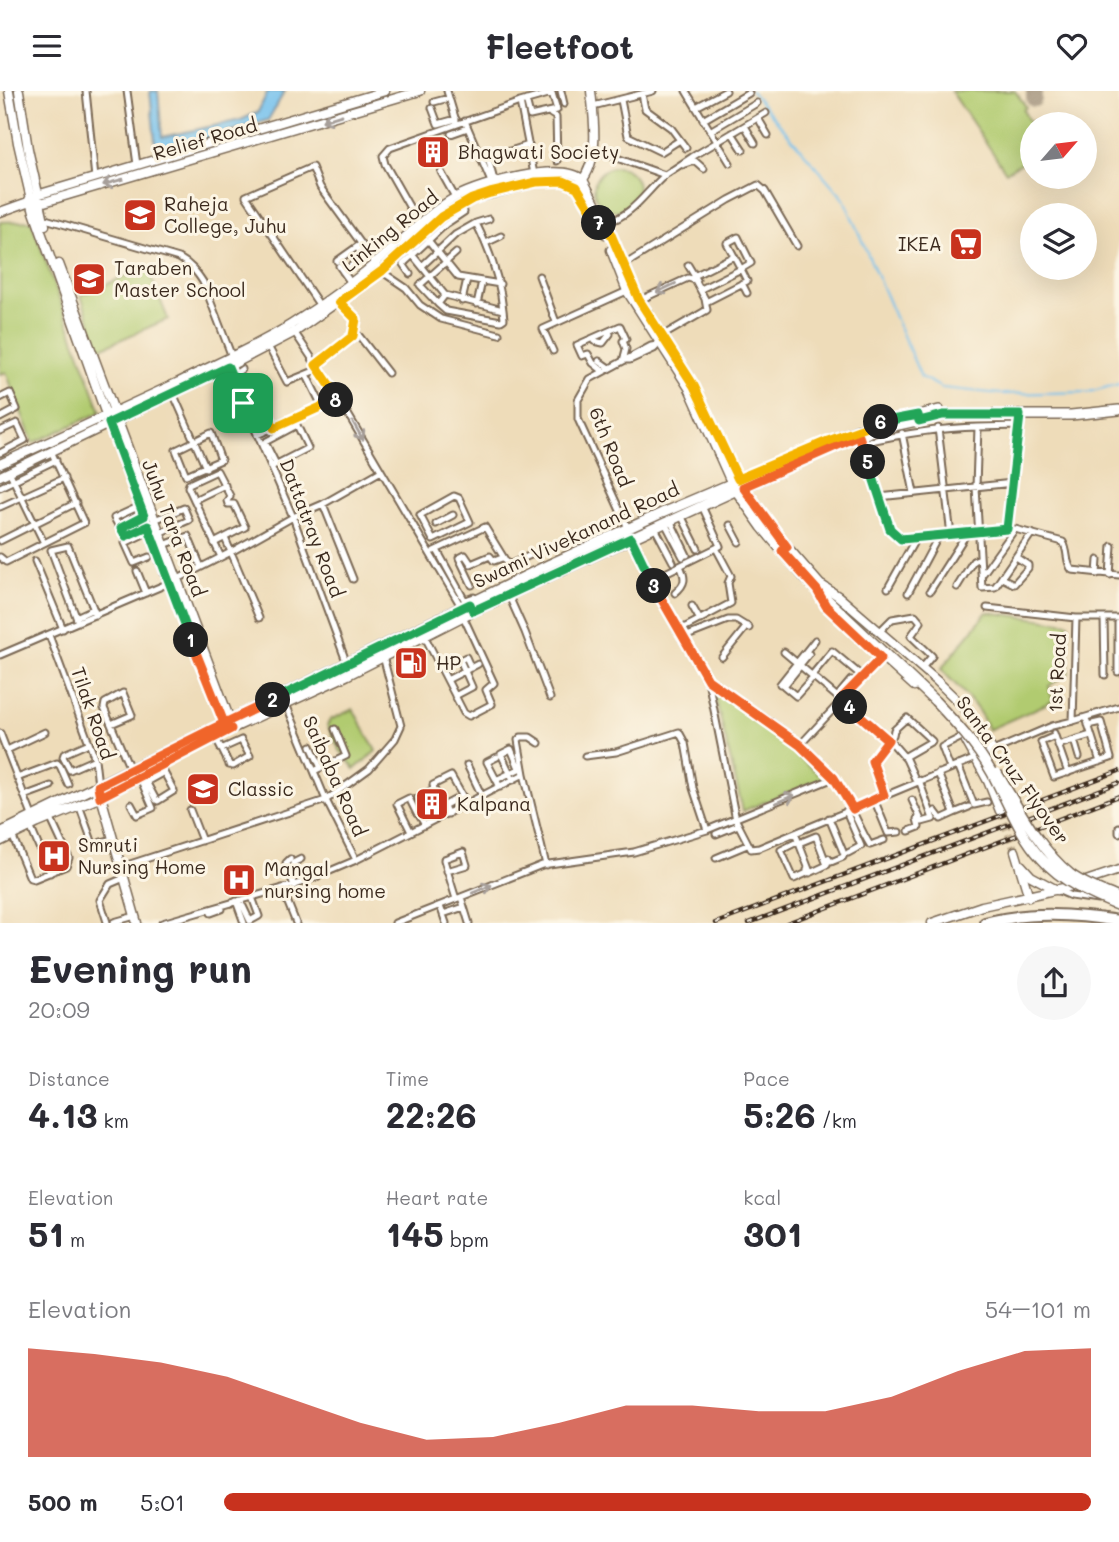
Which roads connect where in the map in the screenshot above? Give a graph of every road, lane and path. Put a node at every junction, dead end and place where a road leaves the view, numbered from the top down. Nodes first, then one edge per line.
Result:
1 (9, 91) edge
2 (19, 91) edge
3 (86, 91) edge
4 (127, 91) edge
5 (385, 91) edge
6 (420, 91) edge
7 (561, 91) edge
8 (591, 91) edge
9 (653, 91) edge
10 (686, 91) edge
11 (726, 91) edge
12 (749, 93) dead end
13 (448, 94) edge
14 (642, 94) junction
15 (622, 99) junction
16 (523, 101) junction
17 (757, 103) dead end
18 (564, 104) dead end
19 (593, 106) junction
20 (696, 107) junction
21 (766, 113) dead end
22 (526, 114) junction
23 (626, 115) dead end
24 (758, 118) junction
25 (703, 120) junction
26 (462, 124) junction
27 (745, 126) junction
28 (710, 131) junction
29 (732, 133) junction
30 (451, 134) dead end
31 (768, 135) dead end
32 (679, 140) junction
33 (716, 143) junction
34 (755, 143) dead end
35 (525, 146) junction
36 (685, 148) dead end
37 (594, 150) junction
38 (743, 150) dead end
39 (557, 161) dead end
40 (730, 163) dead end
41 (678, 167) junction
42 (704, 169) dead end
43 (138, 170) junction
44 (441, 172) dead end
45 (534, 174) junction
46 (665, 175) junction
47 (95, 178) junction
48 (493, 184) junction
49 (580, 184) junction
50 (79, 188) junction
51 (455, 197) junction
52 (33, 201) junction
53 (0, 212) edge
54 (42, 218) junction
55 (489, 219) dead end
56 (443, 220) junction
57 (474, 224) junction
58 (603, 224) junction
59 (421, 228) junction
60 (455, 235) junction
61 (501, 236) dead end
62 (428, 240) junction
63 (486, 243) junction
64 (359, 246) junction
65 (797, 246) dead end
66 (406, 247) junction
67 (436, 251) junction
68 (489, 251) junction
69 (457, 253) dead end
70 (481, 254) dead end
71 (413, 255) junction
72 (734, 256) junction
73 (446, 263) junction
74 (374, 264) junction
75 (688, 265) dead end
76 (422, 266) junction
77 (620, 267) junction
78 (741, 269) junction
79 (382, 271) junction
80 (343, 272) junction
81 (410, 274) dead end
82 (430, 276) junction
83 (694, 276) junction
84 (539, 277) dead end
85 (467, 279) junction
86 (481, 281) junction
87 (351, 283) junction
88 (742, 283) junction
89 (500, 285) junction
90 (630, 289) junction
91 (701, 289) junction
92 (747, 293) dead end
93 (445, 295) junction
94 (462, 301) junction
95 (637, 301) junction
96 (708, 301) junction
97 (333, 303) junction
98 (478, 304) junction
99 (438, 305) junction
100 (485, 305) junction
101 (320, 306) junction
102 (503, 310) junction
103 (483, 319) junction
104 (556, 322) junction
105 (293, 329) junction
106 (354, 333) junction
107 (609, 333) junction
108 (499, 334) dead end
109 (593, 340) junction
110 (623, 341) junction
111 (660, 342) junction
112 (268, 346) junction
113 (553, 351) dead end
114 (588, 354) junction
115 (232, 357) junction
116 (623, 360) junction
117 (599, 361) dead end
118 (317, 367) junction
119 (609, 368) junction
120 (242, 369) dead end
121 (603, 371) junction
122 (230, 372) junction
123 (388, 373) dead end
124 (307, 378) dead end
125 (236, 385) junction
126 (257, 391) dead end
127 (173, 393) junction
128 (250, 395) junction
129 (0, 397) edge
130 (242, 398) junction
131 (328, 398) dead end
132 (339, 399) junction
133 (321, 404) junction
134 (1119, 404) edge
135 (249, 407) junction
136 (1119, 410) edge
137 (1020, 415) junction
138 (0, 418) edge
139 (111, 418) junction
140 (919, 418) junction
141 (295, 422) junction
142 (273, 426) junction
143 (1019, 426) junction
144 (978, 427) junction
145 (937, 428) junction
146 (86, 429) junction
147 (0, 431) edge
148 (902, 433) junction
149 (257, 435) junction
150 (859, 436) junction
151 (194, 441) junction
152 (51, 451) junction
153 (0, 453) edge
154 (56, 460) junction
155 (127, 462) junction
156 (0, 464) edge
157 (274, 466) junction
158 (206, 468) junction
159 (381, 471) junction
160 (3, 474) edge
161 (64, 478) junction
162 (13, 481) junction
163 (1013, 483) junction
164 (737, 484) junction
165 (225, 485) junction
166 (0, 487) edge
167 (976, 487) junction
168 (946, 490) junction
169 (914, 493) junction
170 (21, 497) junction
171 (879, 497) junction
172 (194, 500) junction
173 (76, 503) junction
174 (323, 504) junction
175 (702, 506) junction
176 (0, 507) edge
177 (142, 512) junction
178 (453, 515) dead end
179 (683, 515) junction
180 (293, 517) junction
181 (668, 522) junction
182 (34, 524) junction
183 (730, 525) dead end
184 (431, 526) junction
185 (152, 528) junction
186 (655, 528) junction
187 (1007, 529) junction
188 (1015, 529) junction
189 (979, 532) junction
190 (418, 533) junction
191 (630, 533) junction
192 (967, 533) junction
193 (1031, 533) junction
194 (735, 534) junction
195 (951, 535) junction
196 (938, 537) junction
197 (225, 538) junction
198 (916, 538) junction
199 (0, 541) edge
200 (739, 542) dead end
201 (44, 543) junction
202 (214, 543) junction
203 (718, 545) junction
204 (1112, 546) dead end
205 (700, 548) dead end
206 (434, 551) junction
207 (231, 552) junction
208 (156, 553) junction
209 (533, 554) dead end
210 (685, 556) dead end
211 (0, 557) edge
212 (220, 557) junction
213 (1016, 557) junction
214 (502, 558) junction
215 (980, 558) junction
216 (1098, 560) dead end
217 (36, 561) dead end
218 (673, 562) dead end
219 (680, 566) junction
220 (201, 567) junction
221 (538, 567) dead end
222 (137, 571) dead end
223 (1097, 574) junction
224 (1110, 575) junction
225 (1119, 575) edge
226 (981, 576) junction
227 (1002, 577) junction
228 (353, 579) dead end
229 (651, 580) junction
230 (173, 581) junction
231 (472, 585) dead end
232 (957, 587) dead end
233 (888, 588) dead end
234 (822, 589) junction
235 (930, 591) dead end
236 (146, 593) junction
237 (676, 593) dead end
238 (908, 593) dead end
239 (508, 594) junction
240 (692, 606) dead end
241 (987, 608) dead end
242 (467, 609) junction
243 (94, 612) junction
244 (260, 618) dead end
245 (1076, 618) junction
246 (77, 620) junction
247 (700, 620) junction
248 (1104, 621) junction
249 (1119, 621) edge
250 (63, 629) junction
251 (678, 631) junction
252 (880, 631) junction
253 (49, 635) junction
254 (424, 635) junction
255 (682, 638) junction
256 (815, 640) dead end
257 (830, 649) dead end
258 (784, 652) dead end
259 (809, 654) dead end
260 (0, 655) edge
261 (383, 656) junction
262 (722, 657) dead end
263 (881, 658) junction
264 (346, 663) junction
265 (799, 665) junction
266 (922, 668) junction
267 (465, 671) junction
268 (1118, 672) edge
269 (351, 673) junction
270 (811, 675) junction
271 (1105, 675) dead end
272 (863, 677) junction
273 (447, 680) junction
274 (708, 680) junction
275 (780, 684) dead end
276 (841, 695) junction
277 (455, 696) junction
278 (550, 698) dead end
279 (937, 699) junction
280 (286, 705) junction
281 (1119, 707) edge
282 (1073, 721) junction
283 (1087, 722) junction
284 (111, 724) junction
285 (229, 724) junction
286 (1052, 726) junction
287 (335, 729) dead end
288 (0, 733) edge
289 (45, 733) dead end
290 (1091, 735) junction
291 (215, 736) junction
292 (964, 736) junction
293 (1055, 736) junction
294 (888, 740) junction
295 (1074, 740) junction
296 (89, 743) junction
297 (539, 743) dead end
298 (800, 745) junction
299 (1058, 745) junction
300 (311, 746) dead end
301 (221, 749) junction
302 (7, 750) junction
303 (993, 751) junction
304 (586, 756) dead end
305 (497, 757) dead end
306 (904, 757) junction
307 (1079, 757) dead end
308 (976, 758) junction
309 (95, 759) junction
310 (1100, 762) junction
311 (467, 765) dead end
312 (958, 765) junction
313 (162, 768) junction
314 (321, 768) junction
315 (950, 768) junction
316 (314, 771) junction
317 (461, 772) dead end
318 (937, 773) junction
319 (1068, 773) junction
320 (139, 775) junction
321 (524, 775) junction
322 (452, 777) junction
323 (17, 778) junction
324 (834, 778) junction
325 (496, 780) junction
326 (513, 780) junction
327 (918, 781) junction
328 (68, 784) dead end
329 (51, 786) dead end
330 (98, 786) junction
331 (904, 786) junction
332 (500, 787) junction
333 (434, 789) junction
334 (927, 792) dead end
335 (884, 795) junction
336 (24, 796) junction
337 (462, 796) junction
338 (482, 796) junction
339 (100, 797) junction
340 (874, 799) junction
341 (326, 800) junction
342 (912, 800) dead end
343 (987, 802) dead end
344 (131, 804) dead end
345 (467, 804) junction
346 (79, 805) junction
347 (970, 807) dead end
348 (1002, 807) junction
349 (445, 809) junction
350 (853, 809) junction
351 (190, 810) dead end
352 (846, 811) junction
353 (954, 813) junction
354 (50, 817) junction
355 (829, 818) junction
356 (31, 822) junction
357 (737, 822) junction
358 (422, 823) junction
359 (407, 825) junction
360 (814, 825) junction
361 (1119, 827) edge
362 (707, 830) junction
363 (909, 831) dead end
364 (411, 832) junction
365 (900, 832) dead end
366 (0, 833) edge
367 (1119, 833) edge
368 (716, 834) dead end
369 (794, 834) junction
370 (12, 835) junction
371 (113, 839) junction
372 (884, 840) dead end
373 (0, 841) edge
374 (202, 841) junction
375 (101, 842) dead end
376 (797, 843) junction
377 (93, 844) dead end
378 (747, 845) junction
379 (1015, 851) tunnel mouth
380 (848, 853) dead end
381 (716, 858) dead end
382 (290, 859) dead end
383 (301, 859) dead end
384 (356, 860) junction
385 (1019, 863) junction
386 (546, 865) junction
387 (121, 867) junction
388 (330, 867) dead end
389 (294, 869) dead end
390 (1119, 870) edge
391 (447, 871) junction
392 (50, 873) junction
393 (124, 878) junction
394 (309, 878) junction
395 (282, 888) junction
396 (1057, 890) junction
397 (1028, 897) junction
398 (458, 898) junction
399 (1119, 898) edge
400 (253, 900) junction
401 (235, 905) junction
402 (1119, 905) edge
403 (439, 906) junction
404 (464, 907) junction
405 (443, 914) junction
406 (136, 919) edge
407 (185, 919) edge
408 (1119, 921) edge
409 (107, 922) edge
410 (114, 922) edge
411 (162, 922) edge
412 (244, 922) edge
413 (296, 922) edge
414 (395, 922) edge
415 (445, 922) edge
416 (469, 922) edge
417 (932, 922) edge
418 (985, 922) edge

1 - 52 main road, Juhu Tara Road
2 - 52 main road, Juhu Tara Road
3 - 47 street
4 - 43 street
5 - 43 main road, Relief Road
6 -> 43 main road, Relief Road
7 - 18 street
8 - 19 main road
9 - 14 street
10 - 20 street
11 - 20 street
12 - 25 street
13 - 26 street
13 - 26 street
14 - 15 street
14 - 32 street
15 - 19 street
15 - 23 street
15 - 32 street
16 - 22 street
16 - 22 street
16 - 26 street
17 - 28 street
19 - 37 main road
20 - 25 street
21 - 24 street
22 - 35 street
22 - 39 street
24 - 27 street
24 - 31 street
25 - 28 street
26 - 30 street
26 - 48 street
26 - 59 street
27 - 29 street
27 - 34 street
28 - 33 street
29 - 33 street
29 - 38 street
32 - 36 street
33 - 40 street
33 - 41 street
35 - 45 street
35 - 48 street
37 - 46 street
37 - 49 main road
41 - 42 street
41 - 46 street
43 - 47 main road, Relief Road
43 -> 50 main road, Relief Road
44 - 51 street
45 - 48 main road, Linking Road
45 - 49 main road, Linking Road
46 - 58 street
47 - 50 main road, Relief Road
48 - 51 main road, Linking Road
49 - 56 main road, Linking Road
49 - 58 main road
50 - 52 main road, Relief Road
51 - 59 main road, Linking Road
52 - 53 main road, Relief Road
52 - 54 main road, Juhu Tara Road
52 - 139 main road, Juhu Tara Road
54 - 115 street
54 - 139 main road, Juhu Tara Road
55 - 57 street
56 - 57 street
56 - 59 main road, Linking Road
56 - 60 street
56 - 62 street
57 - 60 street
57 - 63 street
58 - 77 main road
59 - 66 main road, Linking Road
59 - 74 main road, Linking Road
60 - 67 street
61 - 63 street
62 - 67 street
62 - 71 street
63 - 68 street
64 - 74 street
64 - 80 street
64 - 80 street
64 - 101 street
65 - 77 street
66 - 71 street
66 - 79 main road, Linking Road
67 - 73 street
67 - 76 street
68 - 70 street
68 - 89 street
69 - 73 street
71 - 76 street
71 - 81 street
72 - 78 street
72 - 78 street
72 - 83 street
73 - 82 street
73 - 85 street
74 - 79 street
74 - 87 main road, Linking Road
75 - 83 street
76 - 82 street
77 - 90 main road
78 - 88 street
78 - 91 street
79 - 97 main road, Linking Road
79 - 108 street
80 - 87 street
82 - 93 street
82 - 99 street
83 - 91 street
84 - 104 street
85 - 86 street
85 - 94 street
86 - 89 street
86 - 98 street
87 - 97 main road, Linking Road
88 - 92 street
88 - 96 street
89 - 102 street
90 - 95 main road
90 - 104 street
91 - 96 street
93 - 94 street
93 - 99 street
94 - 98 street
95 - 111 main road
111 -> 95 street
96 - 111 street
97 - 101 main road, Linking Road
97 - 105 main road, Linking Road
97 - 106 street
98 - 100 street
99 - 103 street
100 - 102 street
100 - 103 street
101 - 105 main road, Linking Road
102 - 103 street
104 - 113 street
105 - 112 main road, Linking Road
105 - 115 main road, Linking Road
105 - 118 street
106 - 118 street
106 - 123 street
107 - 109 street
107 - 110 street
107 - 110 street
109 - 114 street
109 - 114 street
110 - 116 street
111 - 116 street, 6th Road
111 - 164 main road
112 - 118 street
112 - 122 main road, Linking Road
114 - 121 street
115 - 122 street
115 - 139 main road, Linking Road
116 - 119 street, 6th Road
117 - 119 street
118 - 132 street
119 - 121 street, 6th Road
120 - 122 street
121 - 191 street, 6th Road
122 - 125 street, Dattatray Road
122 - 127 main road, Linking Road
124 - 133 street
125 - 128 street
125 - 130 street, Dattatray Road
126 - 128 street
127 - 139 main road, Linking Road
127 - 151 street
128 - 130 street
129 - 138 street
130 - 135 street, Dattatray Road
131 - 133 street
132 - 133 street
132 -> 159 street
133 - 141 street
134 - 140 main road, Swami Vivekanand Road
135 - 142 street
135 - 142 street
135 - 149 street, Dattatray Road
136 - 137 main road, Swami Vivekanand Road
137 - 140 main road, Swami Vivekanand Road
137 - 143 street
139 - 146 main road, Linking Road
139 - 155 main road, Juhu Tara Road
140 - 150 main road, Swami Vivekanand Road
141 - 142 street
141 - 157 street
141 - 157 street
142 - 149 street
143 - 144 street
143 - 163 street
144 - 145 street
144 - 167 street
145 - 148 street
145 - 168 street
146 - 152 main road, Linking Road
146 - 156 main road, Linking Road
147 - 153 street
148 - 150 street
148 - 169 street
149 - 157 street, Dattatray Road
150 - 164 main road, Swami Vivekanand Road
150 - 171 street
151 - 158 street
151 - 158 street
151 - 158 street
152 - 154 street
152 - 160 main road, Linking Road
154 - 161 street
154 - 162 street
155 - 177 main road, Juhu Tara Road
155 - 185 main road, Juhu Tara Road
157 - 180 street, Dattatray Road
159 - 174 street
159 - 190 street
160 - 162 street
161 - 170 street
161 - 173 street
162 - 166 street
162 - 170 street
163 - 167 street
163 - 187 street
164 - 175 main road, Swami Vivekanand Road
164 - 191 main road, Swami Vivekanand Road
164 - 234 main road, Santa Cruz Flyover
165 - 172 street
165 - 172 street
165 - 197 street
167 - 168 street
167 - 189 street
168 - 169 street
168 - 195 street
169 - 171 street
170 - 176 street
170 - 182 street
171 - 198 street
172 - 202 street
173 - 182 street
173 - 201 street
174 - 180 street
174 - 228 street
175 - 179 main road, Swami Vivekanand Road
175 - 203 street
177 - 185 main road, Juhu Tara Road
177 - 185 street
178 - 184 street
179 - 181 main road, Swami Vivekanand Road
179 - 205 street
180 - 207 street
180 - 264 street, Dattatray Road
181 - 186 main road, Swami Vivekanand Road
181 - 210 street
182 - 199 street
182 - 201 street
183 - 194 street
184 - 184 street
184 - 190 street
185 - 185 street
185 - 208 main road, Juhu Tara Road
185 - 208 street
186 - 191 main road, Swami Vivekanand Road
186 - 218 street
187 - 188 street
187 - 189 street
188 - 193 street
188 - 226 street
189 - 192 street
189 - 215 street
190 - 206 street
191 - 229 street, 6th Road
191 - 239 main road, Swami Vivekanand Road
191 - 242 main road, Swami Vivekanand Road
192 - 195 street
192 - 235 street
193 - 213 street
193 - 223 street
194 - 200 street
194 - 203 street
195 - 196 street
196 - 198 street
196 - 238 street
197 - 202 street
197 - 207 street
198 - 233 street
201 - 211 street
202 - 212 street
203 - 219 street
203 - 247 street
204 - 224 street
206 - 214 street
206 - 242 street
207 - 212 street
207 - 244 street
208 - 220 street
208 - 230 main road, Juhu Tara Road
209 - 214 street
212 - 220 street
213 - 227 street
213 - 227 street
214 - 231 street
215 - 226 street
215 - 232 street
216 - 223 street
217 - 250 street
219 - 229 street
219 - 237 street
220 - 230 street
221 - 242 street
222 - 236 street
223 - 224 street
224 - 225 street
226 - 227 street
229 - 251 street, 6th Road
230 - 236 street
230 - 285 main road, Juhu Tara Road
234 - 252 main road
234 - 263 main road
234 - 279 main road, Santa Cruz Flyover
236 - 243 street
239 - 242 main road, Swami Vivekanand Road
239 - 278 street
240 - 247 street
241 - 245 street, 1st Road
242 - 254 main road, Swami Vivekanand Road
242 - 264 main road, Swami Vivekanand Road
242 - 277 street
243 - 246 street
243 - 246 street
245 - 248 street
245 - 282 street, 1st Road
246 - 250 street
247 - 251 street
248 - 249 street
248 - 271 street
249 - 268 street
250 - 253 street
251 - 255 street, 6th Road
252 - 266 main road
252 - 266 street
253 - 260 street
253 - 296 street, Tilak Road
254 - 261 main road, Swami Vivekanand Road
254 - 273 street
255 - 262 street
255 - 274 street, 6th Road
256 - 265 street
257 - 270 street
258 - 265 street
259 - 265 street
261 - 269 main road, Swami Vivekanand Road
261 - 341 street
263 - 272 street
263 - 292 main road
264 - 269 street, Dattatray Road
264 - 285 main road, Swami Vivekanand Road
265 - 270 street
265 - 270 street
265 - 275 street
266 - 303 main road
267 - 267 street
267 - 273 street
267 - 277 street
269 - 280 main road, Swami Vivekanand Road
270 - 272 street
270 - 276 street
272 - 276 street
273 - 277 street
274 - 298 street
274 - 357 street
276 - 294 street
276 - 298 street
279 - 348 main road, Santa Cruz Flyover, bridge
279 - 399 main road, Santa Cruz Flyover, bridge
280 - 285 main road, Swami Vivekanand Road
280 - 316 street, Saibaba Road
281 - 283 street
282 - 283 street
282 - 286 street, 1st Road
283 - 290 street
283 - 310 street
284 - 284 street
284 - 320 street
285 - 291 main road, Swami Vivekanand Road
285 - 320 main road, Swami Vivekanand Road
286 - 293 street
286 - 303 street, 1st Road
287 - 314 street
288 - 302 street
289 - 302 street
290 - 295 street
290 - 310 street
291 - 301 street
291 - 313 main road, Swami Vivekanand Road
292 - 308 main road
292 - 315 street
293 - 299 street
293 - 319 street
294 - 306 street
294 - 306 street
294 - 335 street
295 - 299 street
295 - 307 street
296 - 309 street, Tilak Road
296 - 309 street
297 - 321 street
298 - 324 street
299 - 319 street
300 - 314 street
301 - 301 street
302 - 323 street
303 - 308 main road, 1st Road
304 - 362 street
305 - 325 street
306 - 327 street
308 - 312 street, 1st Road
308 - 348 main road
309 - 330 street, Tilak Road
310 - 319 street
311 - 338 street
312 - 315 street, 1st Road
312 - 343 street
313 - 320 main road, Swami Vivekanand Road
313 - 320 street
314 - 316 street
315 - 318 street, 1st Road
316 - 341 street, Saibaba Road
317 - 322 street
318 - 327 street, 1st Road
318 - 353 street
320 - 330 main road, Swami Vivekanand Road
320 - 339 main road, Swami Vivekanand Road
320 - 344 street
321 - 326 street
321 - 386 street
322 - 333 street
322 - 337 street
323 - 328 street
323 - 336 street
324 - 350 street
357 -> 324 street
325 - 326 street
325 - 332 street
326 - 332 street
327 - 331 street, 1st Road
327 - 342 street
329 - 336 street
330 - 339 main road, Tilak Road
330 - 356 main road, Swami Vivekanand Road
331 - 335 street, 1st Road
331 - 363 street
332 - 338 street
333 - 349 street
333 - 358 street
334 - 353 street
335 - 340 street, 1st Road
336 - 356 street
337 - 345 street
337 - 349 street
338 - 345 street
339 - 346 main road, Swami Vivekanand Road
339 - 371 main road, Tilak Road
340 - 350 street, 1st Road
340 - 365 street
341 - 374 street
341 - 384 street, Saibaba Road
345 - 349 street
346 - 354 main road, Swami Vivekanand Road
346 - 377 street
347 - 353 street
348 - 402 main road, Santa Cruz Flyover, bridge
349 - 358 street
350 - 352 street, 1st Road
350 - 372 street
351 - 374 street
352 - 355 street, 1st Road
352 - 380 street
354 - 356 main road, Swami Vivekanand Road
354 - 392 street
355 - 360 street, 1st Road
355 - 360 street
356 - 366 main road, Swami Vivekanand Road
356 - 370 main road, Swami Vivekanand Road
356 - 392 street
357 - 362 street
357 - 368 street
357 - 378 street
358 - 359 street
358 - 359 street
358 - 364 street
359 - 364 street
360 - 369 street, 1st Road
361 - 367 street
362 - 386 street
364 - 384 street
369 - 376 street
369 - 378 street, 1st Road
370 - 373 main road, Swami Vivekanand Road
370 - 392 street
371 - 375 street
371 - 387 main road, Tilak Road
374 - 387 street
376 - 376 street
376 - 376 street
378 - 381 street, 1st Road
379 - 385 main road
382 - 394 street
383 - 389 street
384 - 394 street
385 - 396 main road
385 - 397 main road
398 -> 386 street
387 - 393 main road, Tilak Road
388 - 394 street
390 - 396 main road
391 - 391 street
391 - 398 street
393 - 406 main road, Tilak Road
393 - 409 street
394 - 395 street
395 - 400 street
395 - 413 street
396 - 397 main road
396 - 402 street
397 - 417 main road
398 - 403 street
398 - 404 street
400 - 401 street
400 - 401 street
401 - 407 street
401 - 412 street
403 - 405 street
403 - 414 street
403 - 415 street
404 - 405 street
404 - 416 street
405 - 415 street
406 - 410 street
407 - 411 street
408 - 418 highway

